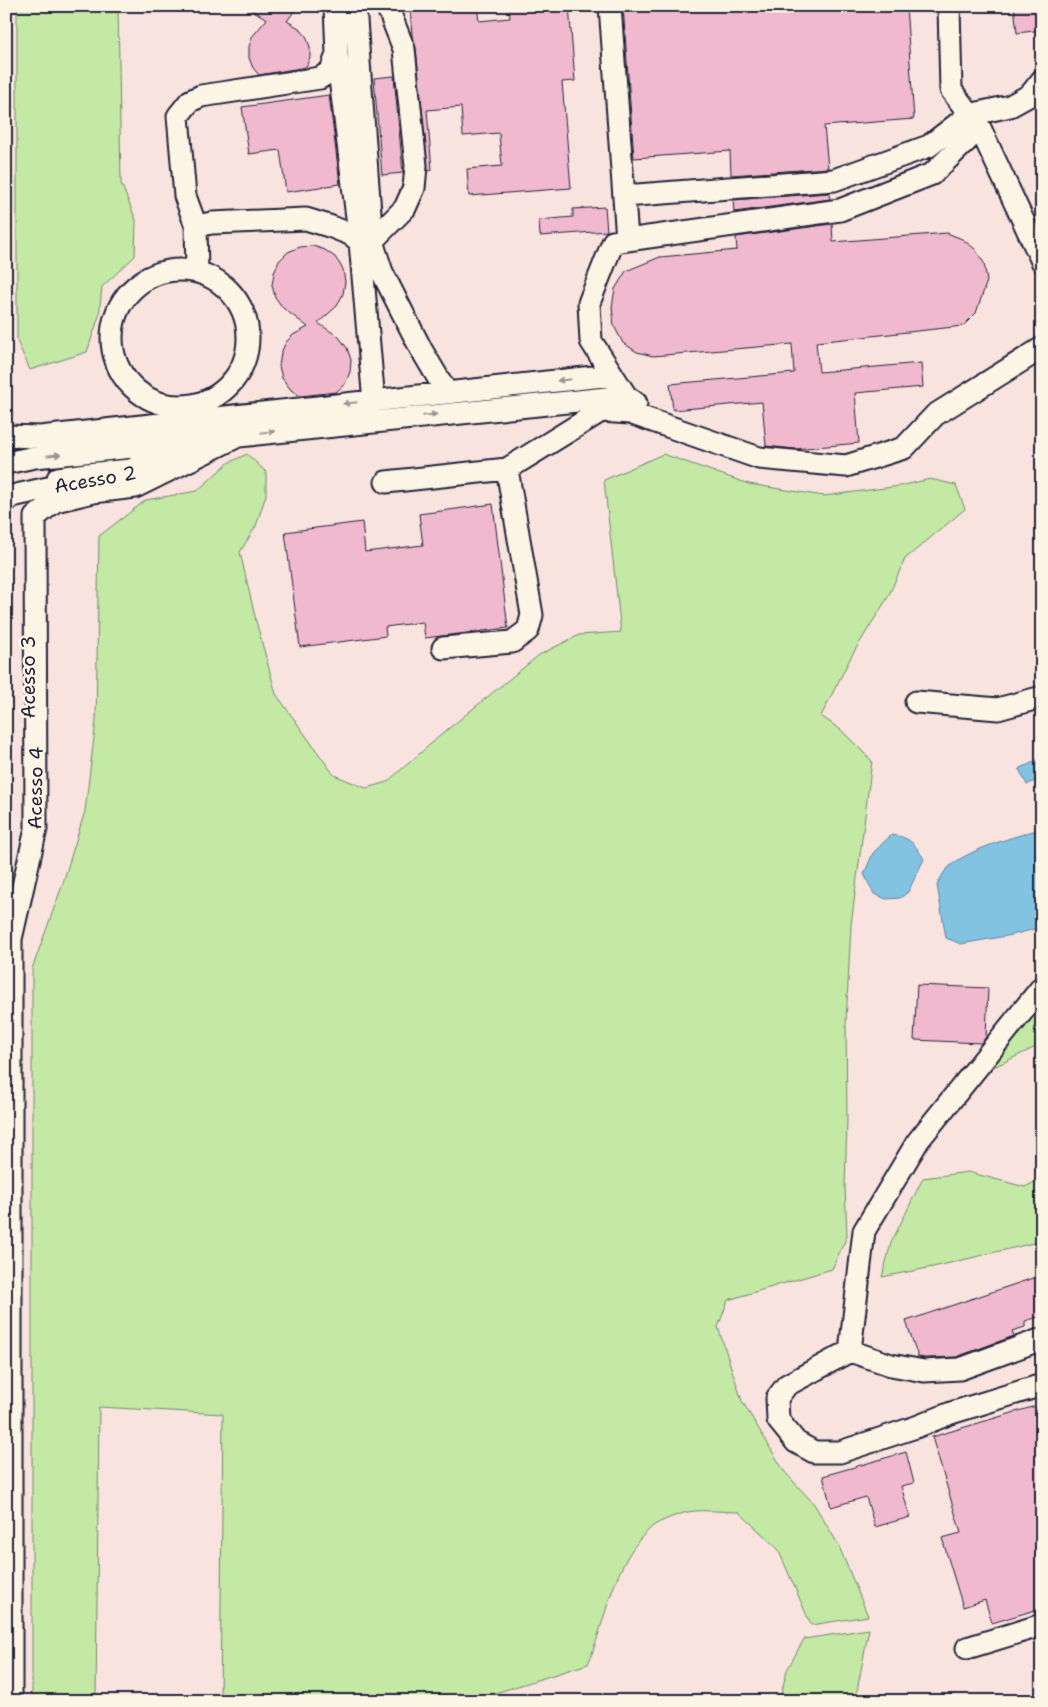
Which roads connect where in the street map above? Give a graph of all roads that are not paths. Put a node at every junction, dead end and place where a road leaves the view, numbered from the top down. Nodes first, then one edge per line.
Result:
1 (335, 6) edge
2 (355, 6) edge
3 (387, 6) edge
4 (610, 6) edge
5 (949, 6) edge
6 (337, 54) junction
7 (1038, 91) edge
8 (974, 121) junction
9 (624, 196) junction
10 (196, 226) junction
11 (627, 240) junction
12 (366, 241) junction
13 (1042, 260) edge
14 (197, 272) junction
15 (1042, 348) edge
16 (612, 375) junction
17 (447, 393) junction
18 (626, 396) junction
19 (201, 404) junction
20 (177, 407) junction
21 (375, 410) junction
22 (270, 412) junction
23 (664, 424) junction
24 (139, 426) junction
25 (6, 436) edge
26 (217, 438) junction
27 (6, 463) edge
28 (507, 469) junction
29 (386, 482) dead end
30 (6, 487) edge
31 (6, 502) edge
32 (443, 648) dead end
33 (1042, 697) edge
34 (916, 702) dead end
35 (6, 932) edge
36 (1042, 987) edge
37 (1042, 1339) edge
38 (850, 1350) junction
39 (1042, 1385) edge
40 (1042, 1625) edge
41 (966, 1648) dead end
42 (11, 1701) edge

1 - 6 lane
2 - 12 lane
3 - 12 lane
4 - 9 lane
5 - 8 lane
6 - 10 lane
6 - 12 lane
7 - 8 lane
8 - 9 lane
8 - 11 lane
8 - 13 lane
9 - 11 lane
10 - 12 lane
10 - 14 lane
11 - 16 lane
12 - 17 lane
12 - 21 lane
14 - 19 lane
14 - 20 lane
15 - 23 lane
16 -> 17 lane
16 - 18 lane
17 - 21 lane
21 -> 18 lane
18 - 23 lane
19 - 20 lane
19 - 22 lane
20 - 24 lane
21 -> 22 lane
26 -> 21 lane
22 - 24 lane
23 - 28 lane
24 - 25 lane
27 -> 26 lane
26 - 30 lane
26 - 31 lane, Acesso 2
26 - 35 lane, Acesso 3
26 - 42 lane, Acesso 4
28 - 29 lane
28 - 32 lane
33 - 34 lane
36 - 38 lane
37 - 38 lane
38 - 39 lane
40 - 41 lane

